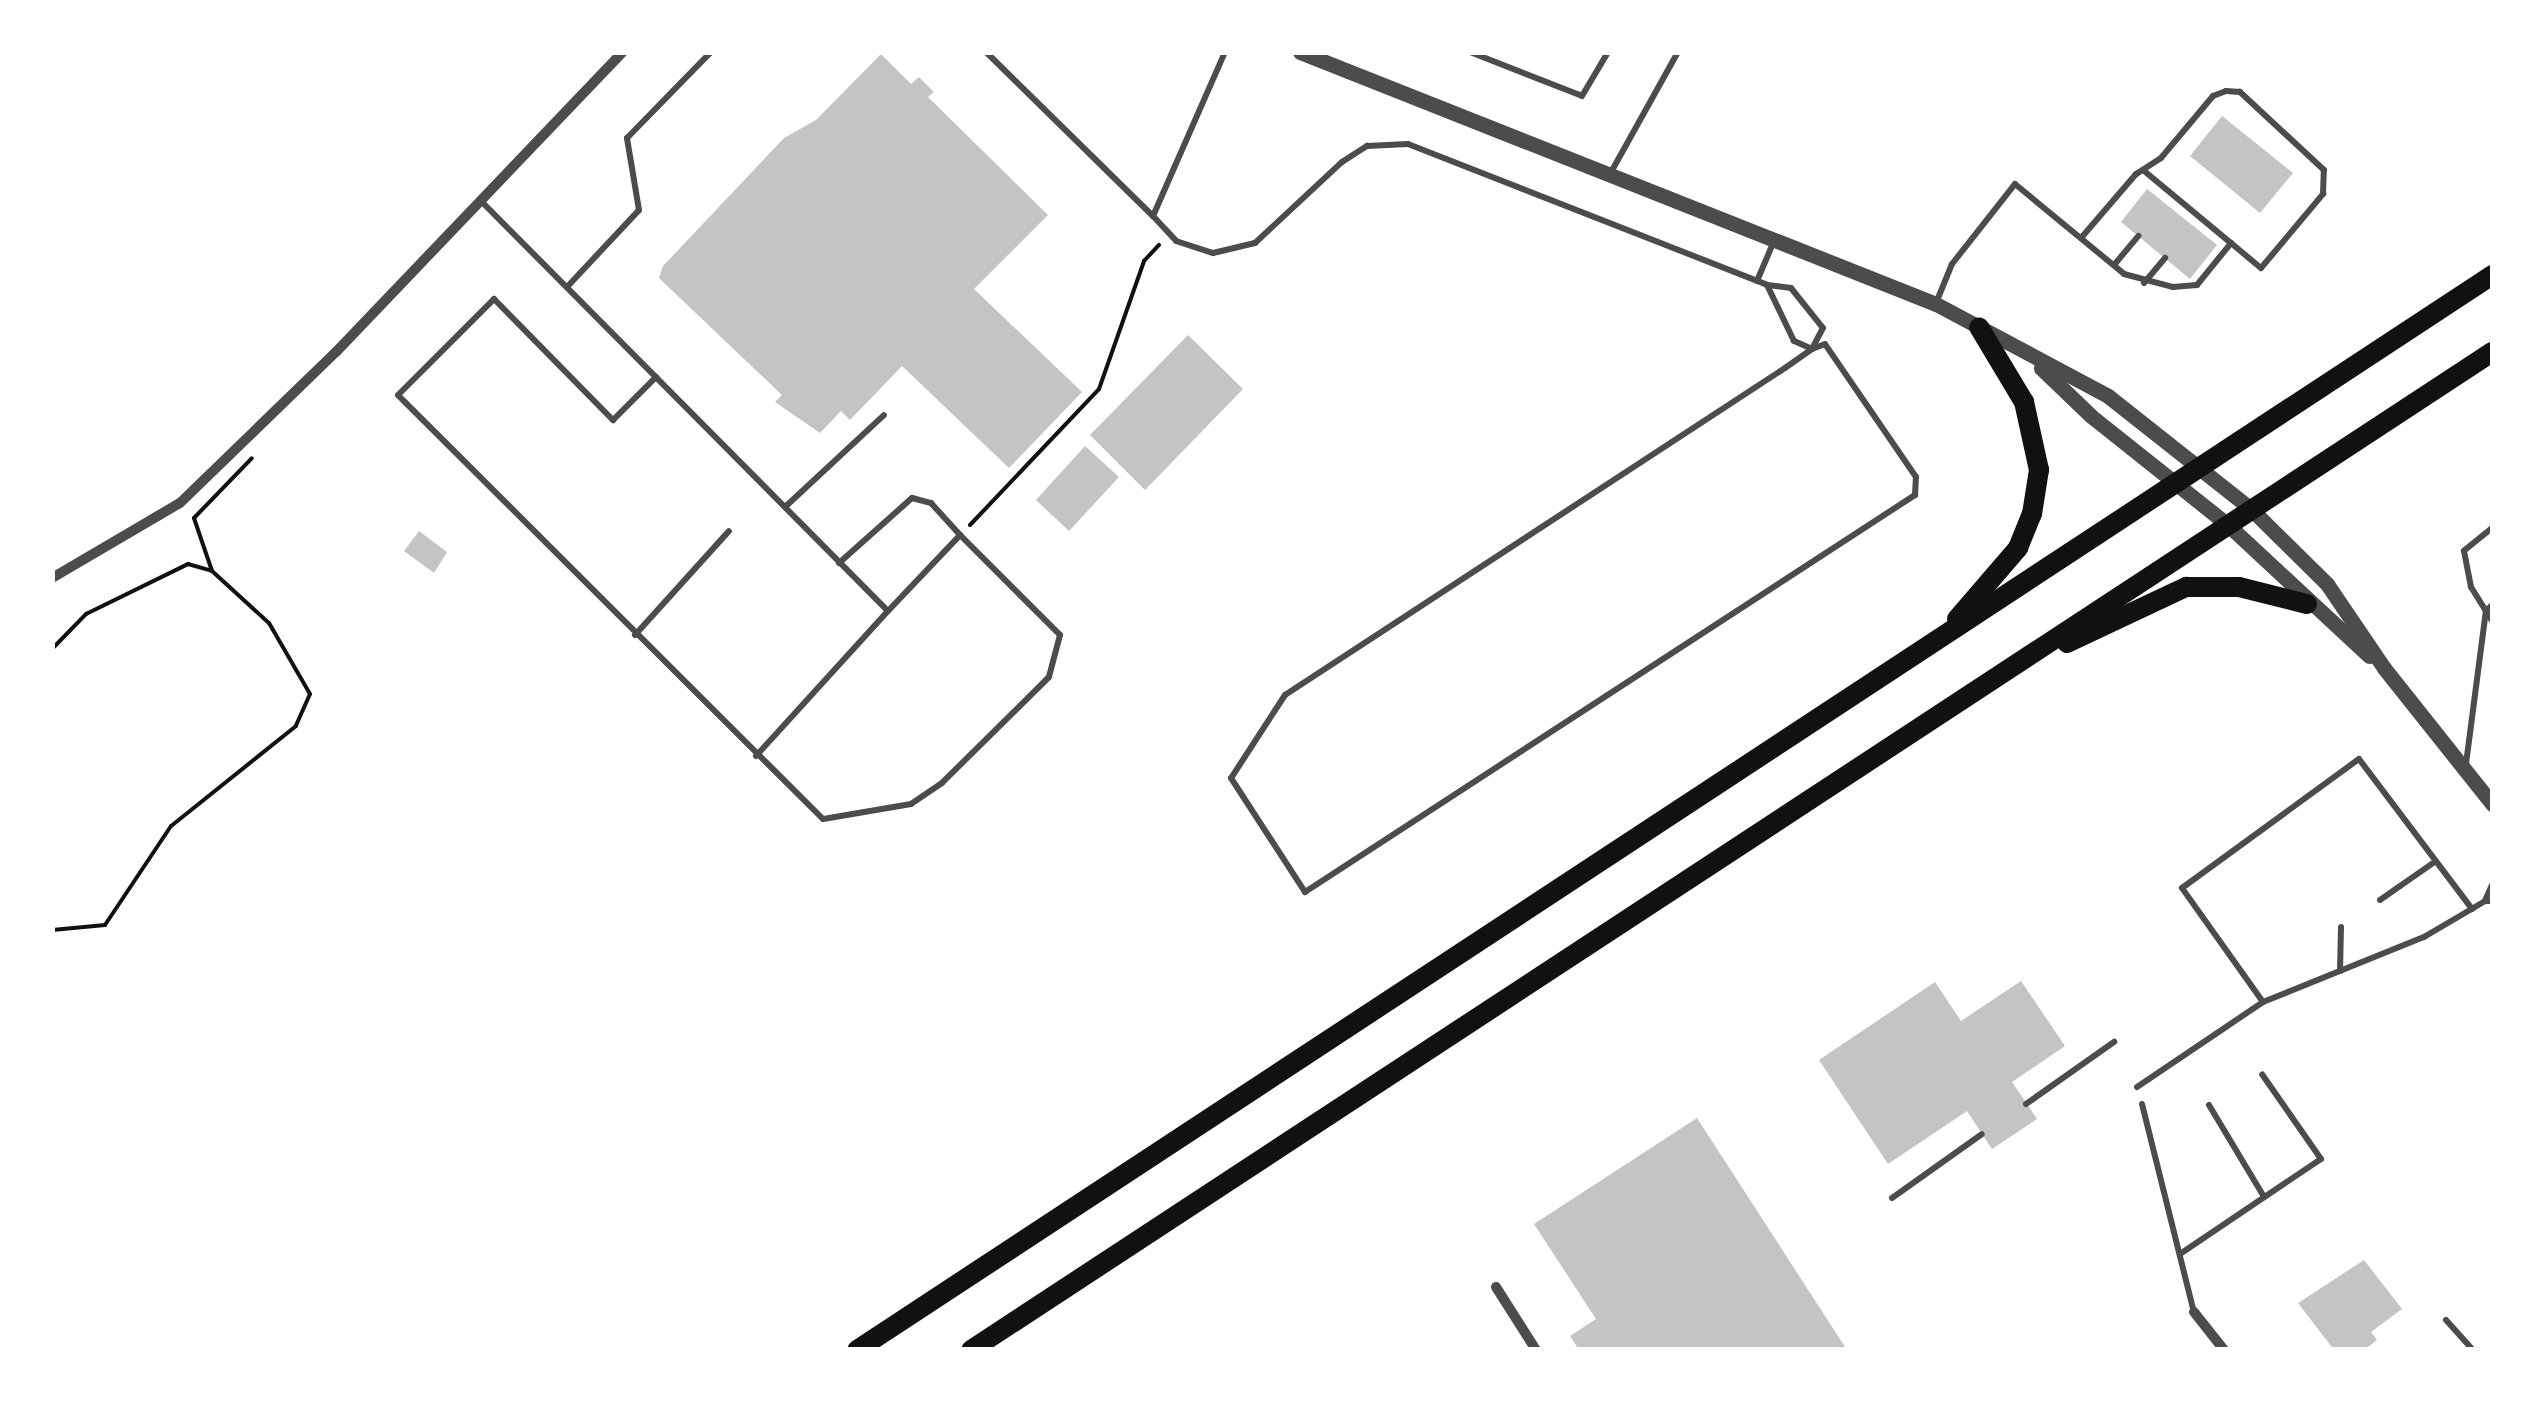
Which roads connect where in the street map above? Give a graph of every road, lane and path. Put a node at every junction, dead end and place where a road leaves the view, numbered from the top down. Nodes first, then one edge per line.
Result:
1 (623, 52) edge
2 (711, 52) edge
3 (986, 52) edge
4 (1225, 52) edge
5 (1300, 52) edge
6 (1470, 52) edge
7 (1608, 52) edge
8 (1678, 52) edge
9 (2143, 170) junction
10 (1610, 174) junction
11 (2173, 194) junction
12 (482, 202) junction
13 (2165, 203) dead end
14 (1154, 216) junction
15 (2199, 217) junction
16 (2192, 225) dead end
17 (1169, 234) junction
18 (2138, 236) dead end
19 (1776, 238) junction
20 (2081, 238) junction
21 (2232, 244) junction
22 (2164, 258) dead end
23 (2114, 265) junction
24 (2492, 276) edge
25 (1757, 281) junction
26 (2143, 284) junction
27 (1766, 285) junction
28 (567, 287) junction
29 (1936, 304) junction
30 (1979, 327) junction
31 (1812, 349) junction
32 (2492, 352) edge
33 (2030, 358) junction
34 (656, 377) junction
35 (884, 415) dead end
36 (2202, 468) junction
37 (2179, 484) junction
38 (784, 507) junction
39 (2251, 509) junction
40 (2228, 524) junction
41 (2492, 528) edge
42 (729, 532) dead end
43 (960, 535) junction
44 (839, 562) junction
45 (52, 578) edge
46 (2306, 604) junction
47 (2489, 608) edge
48 (888, 610) junction
49 (2492, 620) edge
50 (635, 635) junction
51 (1933, 644) junction
52 (52, 649) edge
53 (2384, 668) junction
54 (1955, 704) junction
55 (756, 756) junction
56 (2466, 768) junction
57 (2492, 804) edge
58 (2436, 861) junction
59 (2492, 885) edge
60 (2380, 900) dead end
61 (2489, 901) edge
62 (2472, 909) junction
63 (2341, 927) dead end
64 (52, 930) edge
65 (2340, 971) junction
66 (2263, 1002) junction
67 (2114, 1042) dead end
68 (2262, 1074) dead end
69 (2137, 1087) dead end
70 (2026, 1104) dead end
71 (2142, 1104) dead end
72 (2209, 1104) dead end
73 (1982, 1134) dead end
74 (2264, 1197) junction
75 (1892, 1198) dead end
76 (2180, 1254) junction
77 (1496, 1287) dead end
78 (2194, 1312) joint
79 (2446, 1320) dead end
80 (857, 1350) edge
81 (972, 1350) edge
82 (1536, 1350) edge
83 (2224, 1350) edge
84 (2472, 1350) edge

1 - 12 street
2 - 28 lane
3 - 14 lane
4 - 14 lane
5 - 10 street
6 - 7 lane
8 - 10 lane
9 - 11 lane
9 - 20 lane
9 - 21 lane
10 - 19 street
11 - 13 lane
11 - 15 lane
12 - 28 lane
12 - 45 street
14 - 17 lane
15 - 16 lane
15 - 21 lane
17 - 25 lane
17 - 43 path
18 - 23 lane
19 - 25 lane
19 - 29 street
20 - 23 lane
20 - 29 lane
21 - 26 lane
22 - 26 lane
23 - 26 lane
24 - 36 highway
25 - 27 lane
27 - 31 lane
27 - 31 lane
28 - 34 lane
29 - 30 street
30 - 33 street
30 - 51 highway
31 - 31 lane
32 - 39 highway
33 - 36 street
33 - 37 street
34 - 38 lane
34 - 50 lane
35 - 38 lane
36 - 37 highway
36 - 39 street
37 - 40 street
37 - 51 highway
38 - 44 lane
39 - 40 highway
39 - 53 street
40 - 46 street
40 - 54 highway
41 - 47 lane
42 - 50 lane
43 - 44 lane
43 - 48 lane
43 - 55 lane
44 - 48 lane
46 - 53 street
46 - 54 highway
47 - 49 lane
47 - 56 lane
48 - 55 lane
50 - 55 lane
51 - 80 highway
52 - 64 path
53 - 56 street
54 - 81 highway
56 - 57 street
58 - 60 lane
58 - 62 lane
58 - 66 lane
59 - 61 lane
61 - 62 lane
62 - 65 lane
63 - 65 lane
65 - 66 lane
66 - 69 lane
67 - 70 lane
68 - 74 lane
71 - 76 lane
72 - 74 lane
73 - 75 lane
74 - 76 lane
76 - 78 lane
77 - 82 street
78 - 83 street
79 - 84 lane

